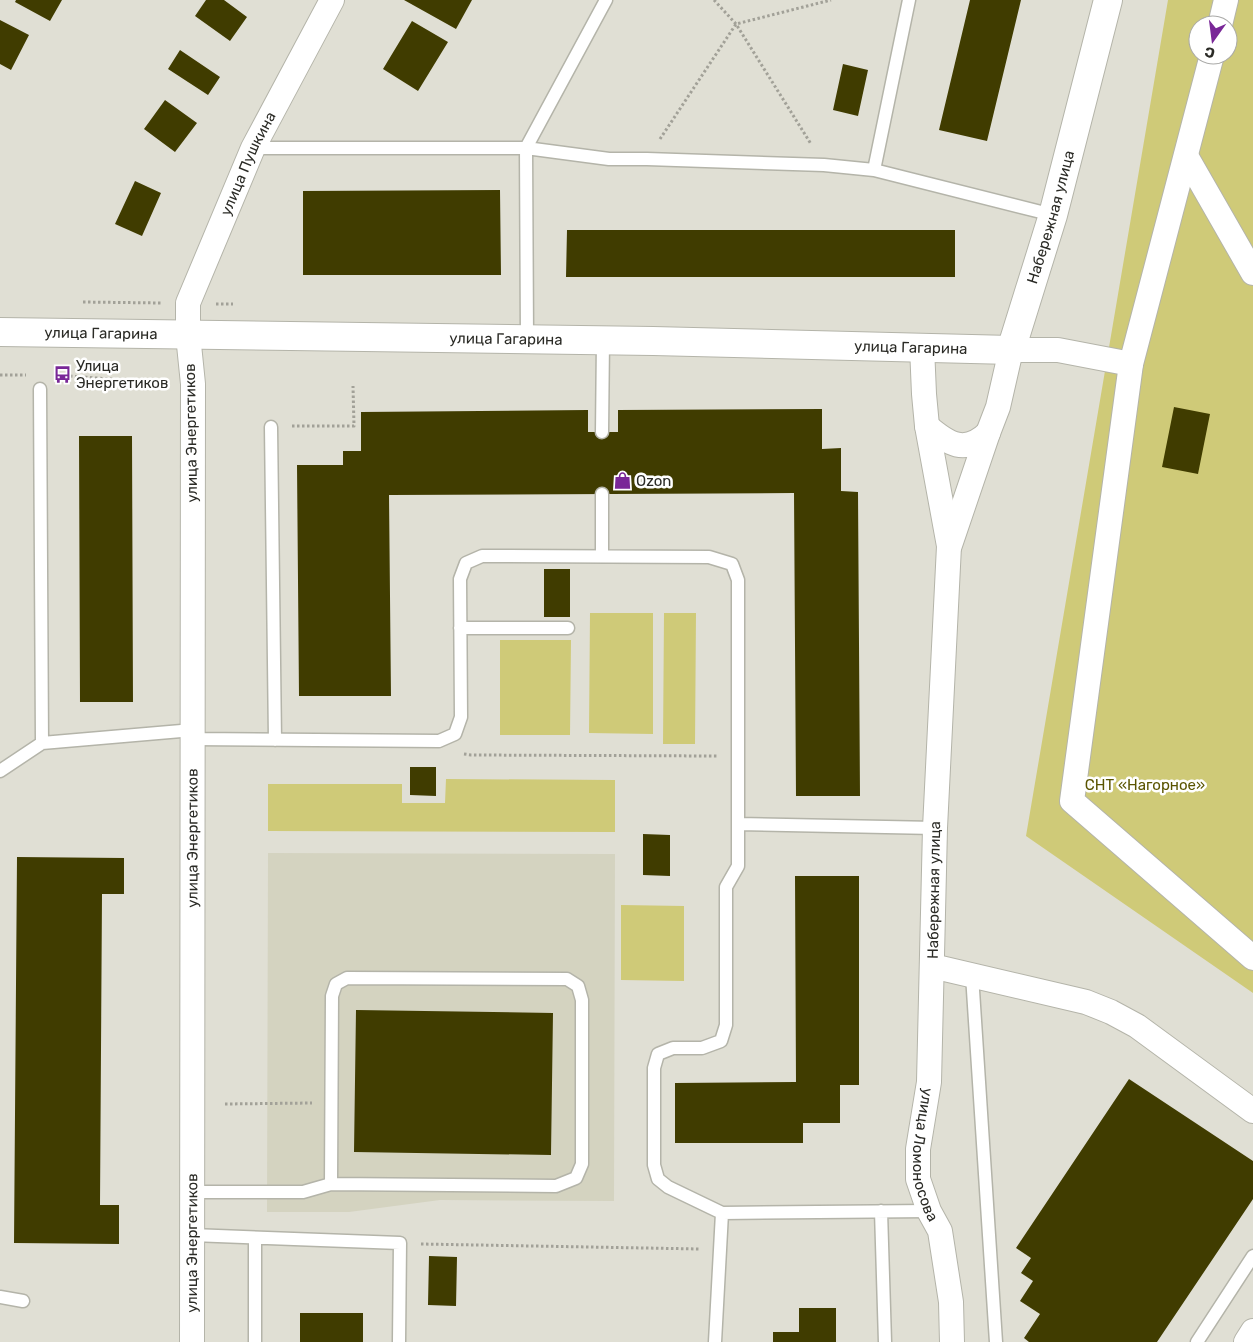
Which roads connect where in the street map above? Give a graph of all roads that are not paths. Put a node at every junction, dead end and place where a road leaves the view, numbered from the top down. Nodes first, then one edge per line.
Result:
1 (332, 0) edge
2 (606, 0) edge
3 (909, 0) edge
4 (1108, 0) edge
5 (1226, 0) edge
6 (1222, 15) edge
7 (1209, 65) edge
8 (253, 148) junction
9 (526, 148) junction
10 (1186, 156) junction
11 (874, 170) junction
12 (1053, 214) junction
13 (1253, 273) edge
14 (0, 332) edge
15 (188, 335) junction
16 (527, 339) junction
17 (603, 340) junction
18 (922, 347) junction
19 (1011, 350) junction
20 (1131, 364) junction
21 (40, 389) dead end
22 (927, 426) junction
23 (271, 427) road end
24 (602, 432) dead end
25 (988, 433) junction
26 (602, 494) dead end
27 (949, 546) junction
28 (602, 556) junction
29 (460, 628) junction
30 (568, 628) dead end
31 (192, 734) junction
32 (275, 740) junction
33 (42, 744) junction
34 (0, 771) edge
35 (738, 824) junction
36 (935, 828) junction
37 (1253, 958) edge
38 (932, 966) junction
39 (972, 976) junction
40 (1253, 1111) edge
41 (331, 1184) junction
42 (192, 1192) junction
43 (881, 1211) junction
44 (929, 1211) junction
45 (722, 1213) junction
46 (192, 1235) junction
47 (255, 1238) junction
48 (1253, 1256) edge
49 (0, 1297) edge
50 (22, 1301) dead end
51 (1253, 1331) edge
52 (192, 1342) edge
53 (256, 1342) edge
54 (399, 1342) edge
55 (715, 1342) edge
56 (885, 1342) edge
57 (952, 1342) edge
58 (996, 1342) edge
59 (1197, 1342) edge
60 (1246, 1342) edge

1 - 8 street, улица Пушкина
2 - 9 lane
3 - 11 lane
4 - 12 street, Набережная улица
5 - 6 street
7 - 10 street
8 - 9 lane
8 - 15 street, улица Пушкина
9 - 11 lane
9 - 16 lane
10 - 13 street
10 - 20 street
11 - 12 lane
12 - 19 street, Набережная улица
14 - 15 street, улица Гагарина
15 - 16 street, улица Гагарина
15 - 31 street, улица Энергетиков
16 - 17 street, улица Гагарина
17 - 18 street, улица Гагарина
17 - 24 lane
18 - 19 street, улица Гагарина
18 - 22 street, Набережная улица
19 - 20 street
19 - 25 street, Набережная улица
20 - 37 street
21 - 33 lane
22 - 25 street
22 - 27 street, Набережная улица
23 - 32 lane
25 - 27 street, Набережная улица
26 - 28 lane
27 - 36 street, Набережная улица
28 - 29 lane
28 - 35 lane
29 - 30 lane
29 - 32 lane
31 - 32 lane
31 - 33 lane
31 - 42 street, улица Энергетиков
33 - 34 lane
35 - 36 lane
35 - 45 lane
36 - 38 street, Набережная улица
38 - 39 street, Набережная улица
38 - 44 street, улица Ломоносова
39 - 40 street, Набережная улица
39 - 58 lane
41 - 41 lane
41 - 42 lane
42 - 46 street, улица Энергетиков
43 - 44 lane
43 - 45 lane
43 - 56 lane
44 - 57 street, улица Ломоносова
45 - 55 lane
46 - 47 lane
46 - 52 street, улица Энергетиков
47 - 53 lane
47 - 54 lane
48 - 59 lane
49 - 50 lane
51 - 60 street

